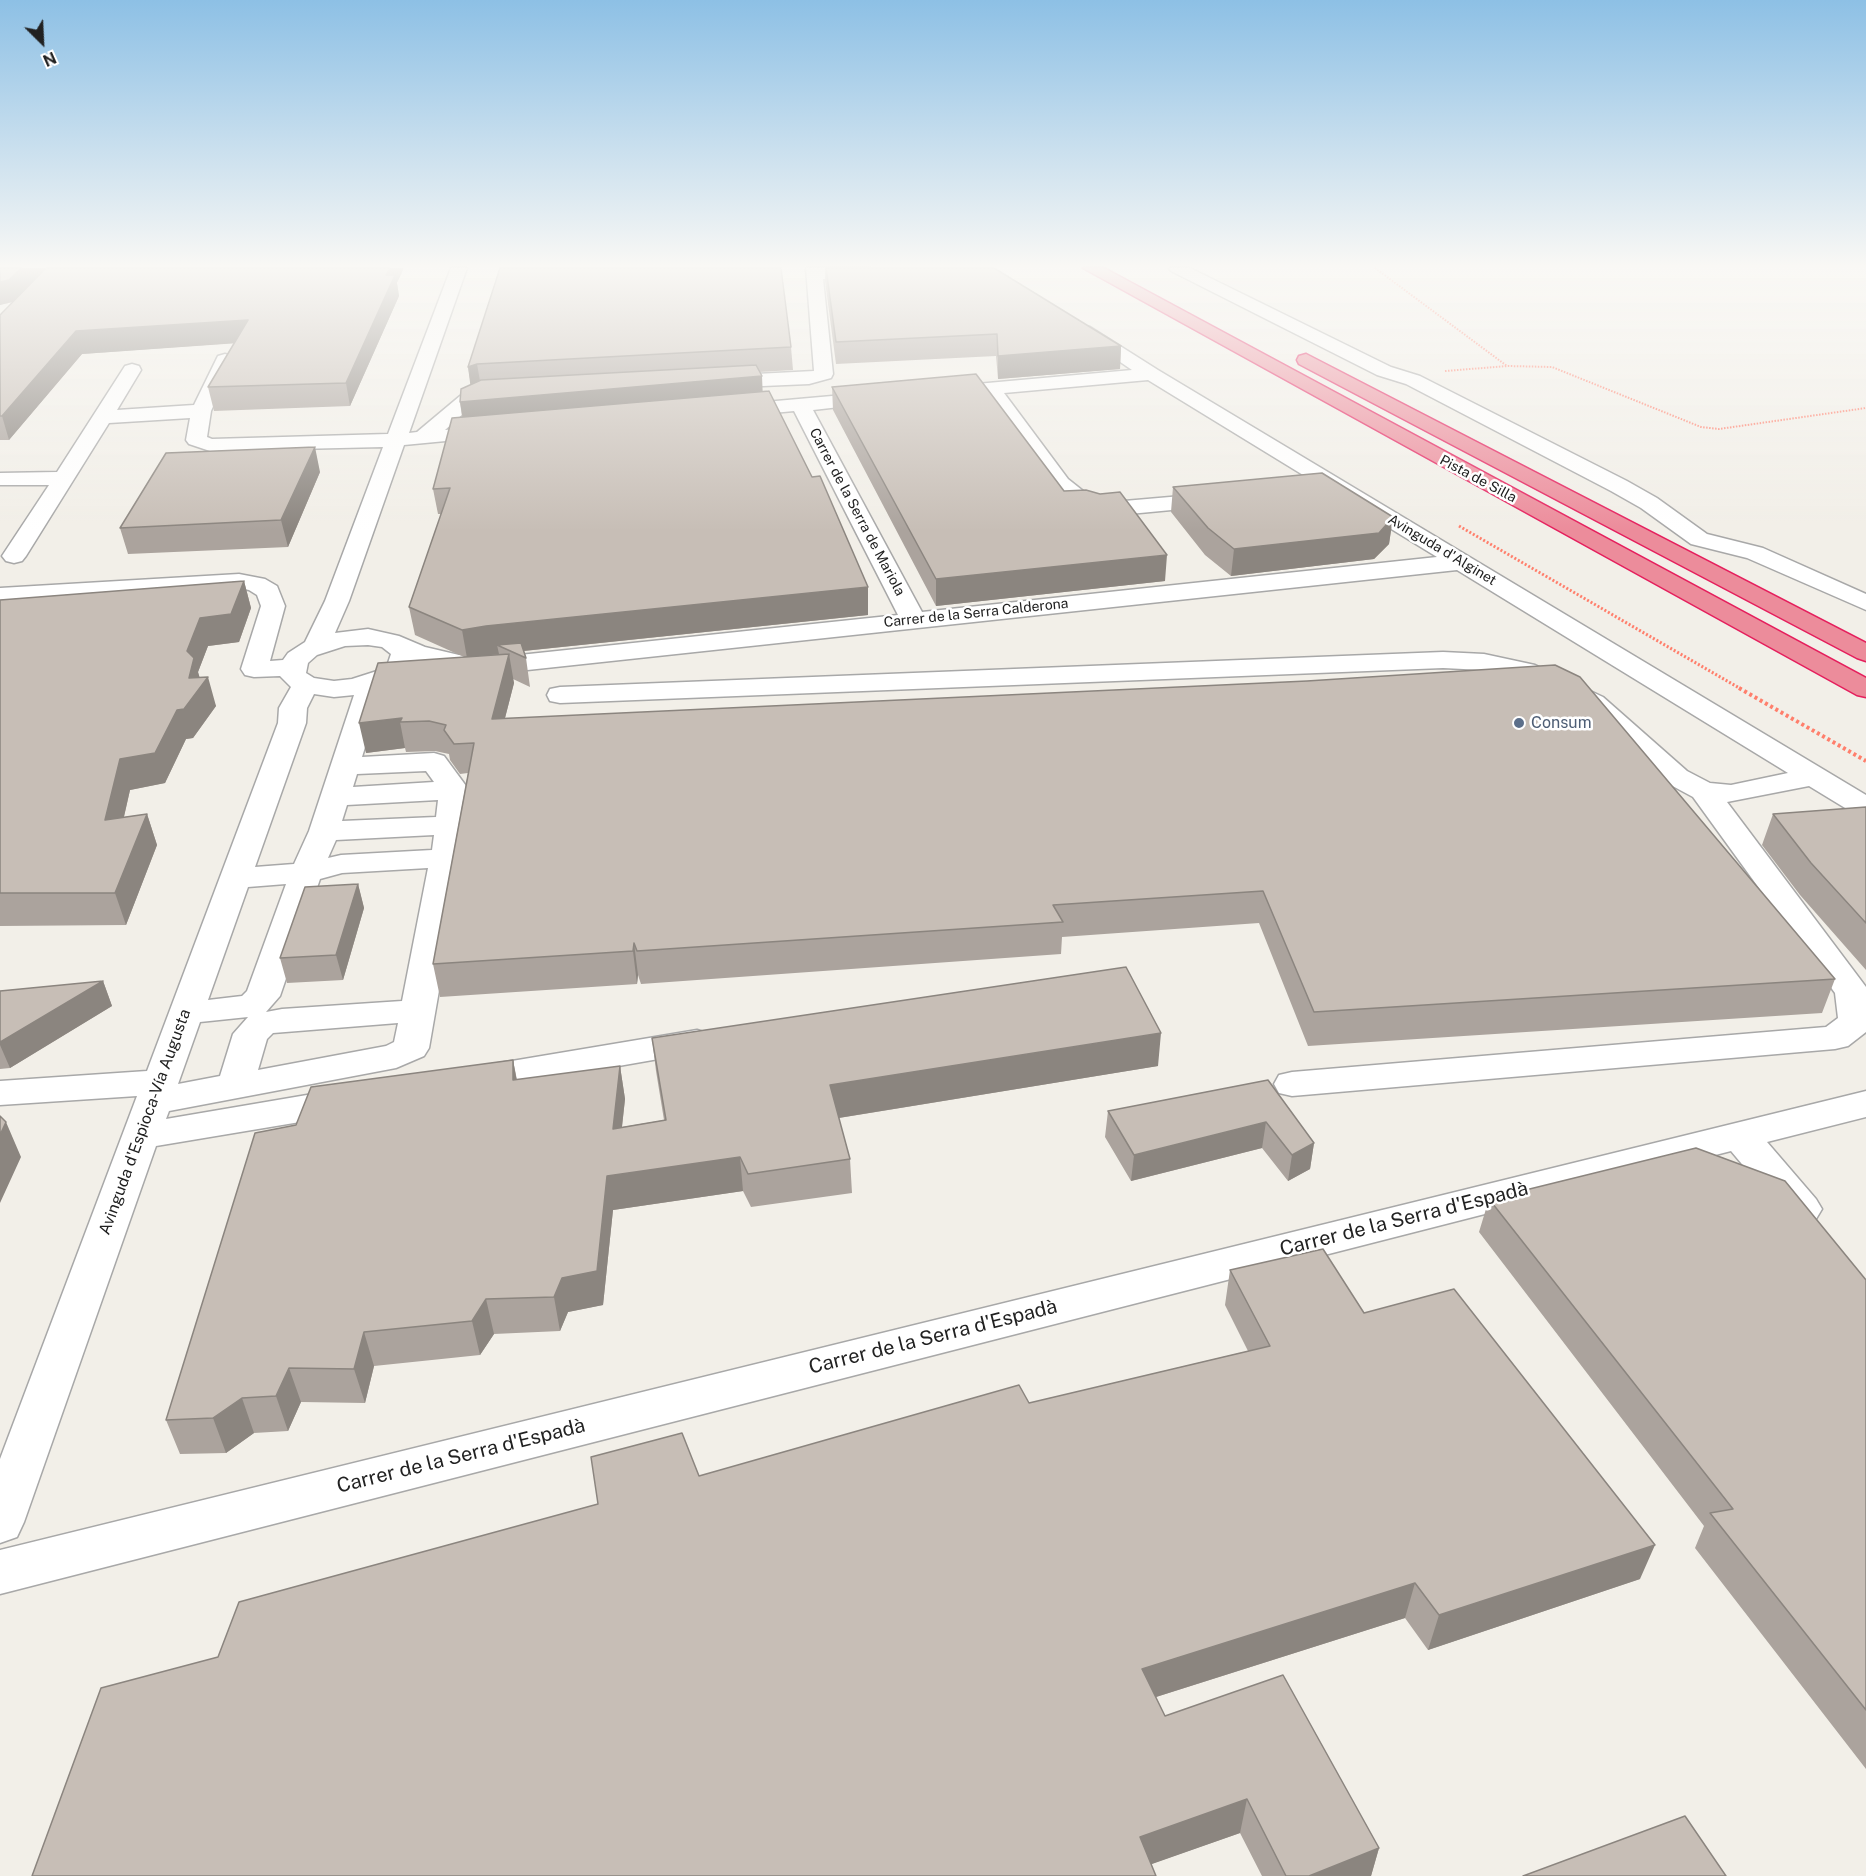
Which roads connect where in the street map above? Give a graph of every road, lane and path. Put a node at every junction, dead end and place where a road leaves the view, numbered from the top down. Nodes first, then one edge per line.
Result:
1 (427, 356) edge
2 (822, 356) edge
3 (1122, 356) edge
4 (1251, 356) edge
5 (1297, 356) edge
6 (1352, 356) edge
7 (1494, 356) edge
8 (225, 360) edge
9 (1508, 366) junction
10 (132, 370) dead end
11 (1151, 374) junction
12 (1399, 375) junction
13 (701, 382) edge
14 (991, 388) junction
15 (526, 392) edge
16 (920, 395) edge
17 (896, 397) edge
18 (801, 405) junction
19 (1866, 408) edge
20 (201, 411) junction
21 (707, 413) edge
22 (103, 417) junction
23 (506, 430) edge
24 (424, 437) junction
25 (396, 440) junction
26 (64, 478) junction
27 (0, 479) edge
28 (1339, 488) junction
29 (1304, 492) edge
30 (1503, 494) junction
31 (1234, 499) edge
32 (1459, 526) dead end
33 (14, 556) dead end
34 (1461, 562) junction
35 (0, 595) edge
36 (337, 601) junction
37 (1866, 603) edge
38 (913, 619) junction
39 (368, 637) junction
40 (316, 647) junction
41 (399, 647) junction
42 (1866, 653) edge
43 (491, 665) junction
44 (299, 676) junction
45 (363, 685) junction
46 (1866, 689) edge
47 (560, 695) dead end
48 (1866, 705) edge
49 (292, 723) junction
50 (1866, 761) edge
51 (346, 766) junction
52 (1814, 776) junction
53 (454, 790) junction
54 (1703, 791) junction
55 (336, 797) junction
56 (1866, 808) edge
57 (324, 831) junction
58 (448, 841) junction
59 (306, 873) junction
60 (235, 878) junction
61 (418, 1011) junction
62 (185, 1013) junction
63 (730, 1037) edge
64 (1292, 1084) dead end
65 (235, 1086) junction
66 (435, 1086) edge
67 (156, 1091) junction
68 (0, 1093) edge
69 (376, 1096) edge
70 (1866, 1104) edge
71 (1739, 1135) junction
72 (140, 1136) junction
73 (1821, 1232) edge
74 (0, 1522) edge
75 (0, 1572) edge

1 - 25 street
2 - 13 street
3 - 11 street, Avinguda d'Alginet
4 - 30 highway, Pista de Silla
5 - 42 highway, Pista de Silla
6 - 12 street
7 - 9 path
8 - 20 street
9 - 12 path
9 - 19 path
10 - 22 street
11 - 14 street
11 - 28 street, Avinguda d'Alginet
12 - 37 street
14 - 16 street
14 - 31 street
15 - 24 street
17 - 18 street
18 - 21 street
18 - 38 street, Carrer de la Serra de Mariola
20 - 22 street
20 - 25 street
22 - 26 street
23 - 24 street
24 - 25 street
25 - 36 street
26 - 27 street
26 - 33 street
28 - 29 street
28 - 34 street, Avinguda d'Alginet
30 - 46 highway, Pista de Silla
30 - 48 highway
32 - 50 path, Avinguda d'Alginet
34 - 38 street, Carrer de la Serra Calderona
34 - 52 street, Avinguda d'Alginet
35 - 44 street
36 - 39 street
36 - 40 street
38 - 43 street, Carrer de la Serra Calderona
39 - 40 street
39 - 41 street, Carrer de la Serra Calderona
40 - 44 street
41 - 43 street, Carrer de la Serra Calderona
41 - 45 street
43 - 45 street, Carrer de la Serra Calderona
44 - 45 street
44 - 49 street, Avinguda d'Espioca-Vía Augusta
45 - 49 street
45 - 51 street
47 - 54 street
49 - 60 street, Avinguda d'Espioca-Vía Augusta
51 - 53 street
51 - 55 street
52 - 54 street
52 - 56 street, Avinguda d'Alginet
53 - 55 street
53 - 58 street
54 - 64 street
55 - 57 street
57 - 58 street
57 - 59 street
58 - 59 street
58 - 61 street
59 - 60 street
59 - 62 street
60 - 62 street, Avinguda d'Espioca-Vía Augusta
61 - 65 street
61 - 65 street
62 - 67 street, Avinguda d'Espioca-Vía Augusta
63 - 66 street
65 - 67 street
67 - 68 street
67 - 72 street, Avinguda d'Espioca-Vía Augusta
69 - 72 street
70 - 71 street, Carrer de la Serra d'Espadà
71 - 73 street
71 - 75 street, Carrer de la Serra d'Espadà
72 - 74 street, Avinguda d'Espioca-Vía Augusta

